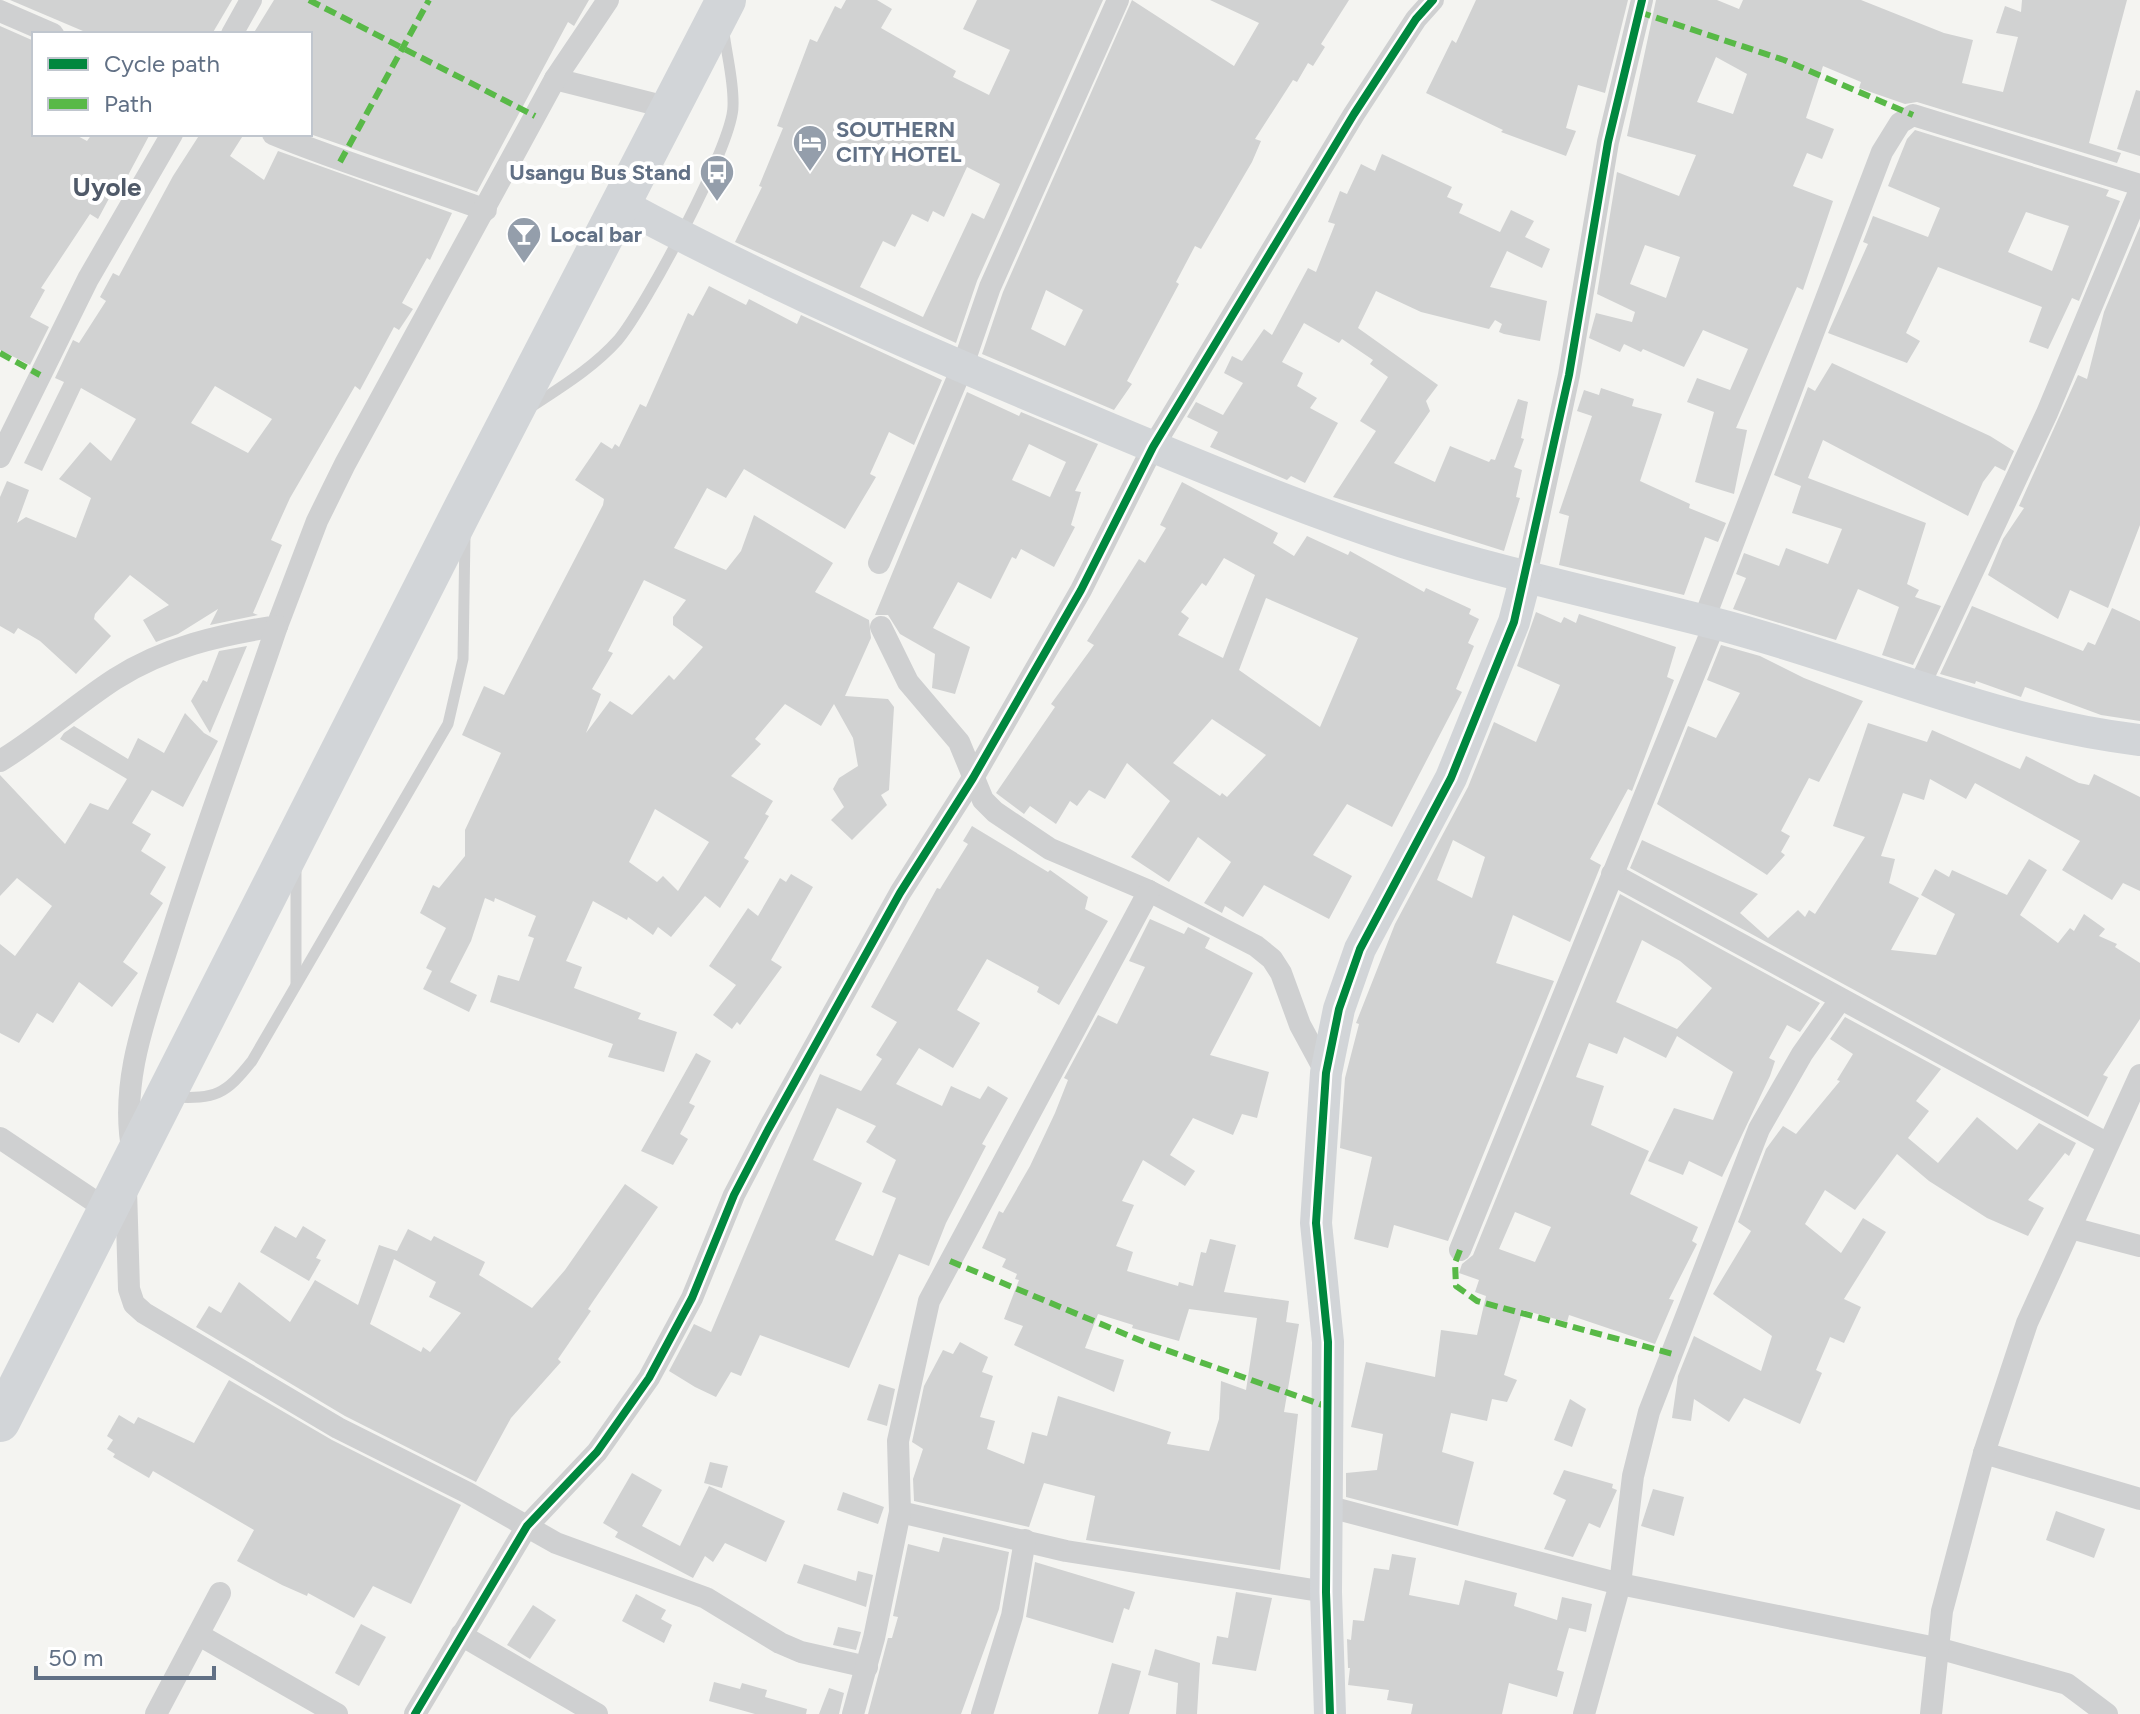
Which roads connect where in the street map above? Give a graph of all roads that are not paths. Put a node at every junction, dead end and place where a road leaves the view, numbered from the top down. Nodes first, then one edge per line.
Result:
1 (251, 0) edge
2 (608, 0) edge
3 (1118, 0) edge
4 (1433, 0) edge
5 (1642, 0) edge
6 (723, 6) edge
7 (0, 11) edge
8 (48, 32) edge
9 (233, 32) edge
10 (555, 79) junction
11 (670, 108) junction
12 (171, 136) edge
13 (278, 136) edge
14 (2140, 188) edge
15 (621, 204) junction
16 (486, 210) junction
17 (678, 235) junction
18 (962, 368) junction
19 (509, 422) junction
20 (1153, 447) junction
21 (0, 457) edge
22 (464, 507) junction
23 (879, 563) dead end
24 (1526, 576) junction
25 (1709, 623) junction
26 (277, 626) junction
27 (881, 627) dead end
28 (1918, 688) junction
29 (2140, 740) edge
30 (0, 761) edge
31 (973, 778) junction
32 (295, 841) junction
33 (1612, 874) junction
34 (1149, 891) junction
35 (296, 988) junction
36 (1840, 1000) junction
37 (1326, 1073) junction
38 (2140, 1075) edge
39 (165, 1097) junction
40 (0, 1138) edge
41 (2106, 1143) junction
42 (122, 1181) junction
43 (2071, 1228) junction
44 (2140, 1246) edge
45 (1460, 1250) dead end
46 (0, 1422) edge
47 (1984, 1453) junction
48 (2140, 1499) edge
49 (1326, 1506) junction
50 (900, 1512) junction
51 (527, 1526) junction
52 (1025, 1540) junction
53 (1620, 1584) junction
54 (1326, 1592) junction
55 (220, 1593) dead end
56 (199, 1635) junction
57 (461, 1635) junction
58 (1941, 1649) junction
59 (867, 1667) junction
60 (156, 1714) edge
61 (337, 1714) edge
62 (415, 1714) edge
63 (597, 1714) edge
64 (853, 1714) edge
65 (982, 1714) edge
66 (1330, 1714) edge
67 (1584, 1714) edge
68 (1931, 1714) edge
69 (2107, 1714) edge

1 - 9 street
2 - 10 street
3 - 18 street
4 - 20 street
5 - 24 street
6 - 11 highway
6 - 17 lane
7 - 8 street
10 - 11 street
10 - 16 street
11 - 15 highway
12 - 21 street
13 - 16 street
14 - 25 street
14 - 28 street
15 - 17 street
15 - 19 highway
16 - 26 street
17 - 18 street
17 - 19 lane
18 - 20 street
18 - 23 street
19 - 22 highway
20 - 24 street
20 - 31 street
22 - 32 highway
22 - 35 lane
24 - 25 street
24 - 37 street
25 - 28 street
25 - 33 street
26 - 30 street
26 - 42 street
27 - 31 street
28 - 29 street
31 - 34 street
31 - 51 street
32 - 35 lane
32 - 39 highway
33 - 36 street
33 - 45 street
34 - 37 street
34 - 50 street
35 - 39 lane
36 - 41 street
36 - 53 street
37 - 49 street
38 - 41 street
39 - 42 highway
40 - 42 street
41 - 43 street
42 - 46 highway
42 - 51 street
43 - 44 street
43 - 47 street
47 - 48 street
47 - 58 street
49 - 53 street
49 - 54 street
50 - 52 street
50 - 59 street
51 - 57 street
51 - 59 street
52 - 54 street
52 - 65 street
53 - 58 street
53 - 67 street
54 - 66 street
55 - 56 street
56 - 60 street
56 - 61 street
57 - 62 street
57 - 63 street
58 - 68 street
58 - 69 street
59 - 64 street

